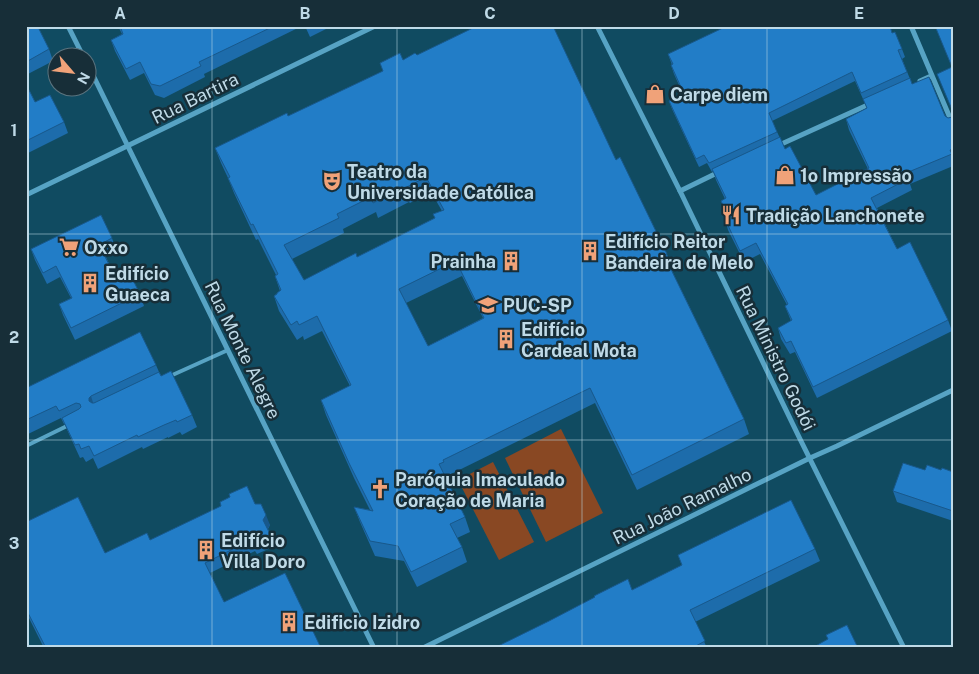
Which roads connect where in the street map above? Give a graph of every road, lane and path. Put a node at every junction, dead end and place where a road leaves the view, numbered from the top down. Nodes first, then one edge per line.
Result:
1 (68, 26) edge
2 (375, 26) edge
3 (597, 26) edge
4 (911, 26) edge
5 (79, 48) edge
6 (931, 76) junction
7 (914, 84) edge
8 (98, 86) edge
9 (878, 100) edge
10 (953, 126) edge
11 (127, 146) junction
12 (772, 148) edge
13 (728, 168) edge
14 (680, 190) junction
15 (26, 195) edge
16 (228, 350) junction
17 (164, 380) edge
18 (953, 390) edge
19 (74, 423) edge
20 (26, 446) edge
21 (810, 458) junction
22 (374, 648) edge
23 (423, 648) edge
24 (904, 648) edge

1 - 5 street
2 - 11 street, Rua Bartira
3 - 14 street, Rua Ministro Godói
4 - 6 street
6 - 7 street
6 - 10 street
8 - 11 street, Rua Monte Alegre
9 - 12 street
11 - 15 street, Rua Bartira
11 - 16 street, Rua Monte Alegre
13 - 14 street
14 - 21 street, Rua Ministro Godói
16 - 17 lane
16 - 22 street, Rua Monte Alegre
18 - 21 street, Rua João Ramalho
19 - 20 lane
21 - 23 street, Rua João Ramalho
21 - 24 street, Rua Ministro Godói

